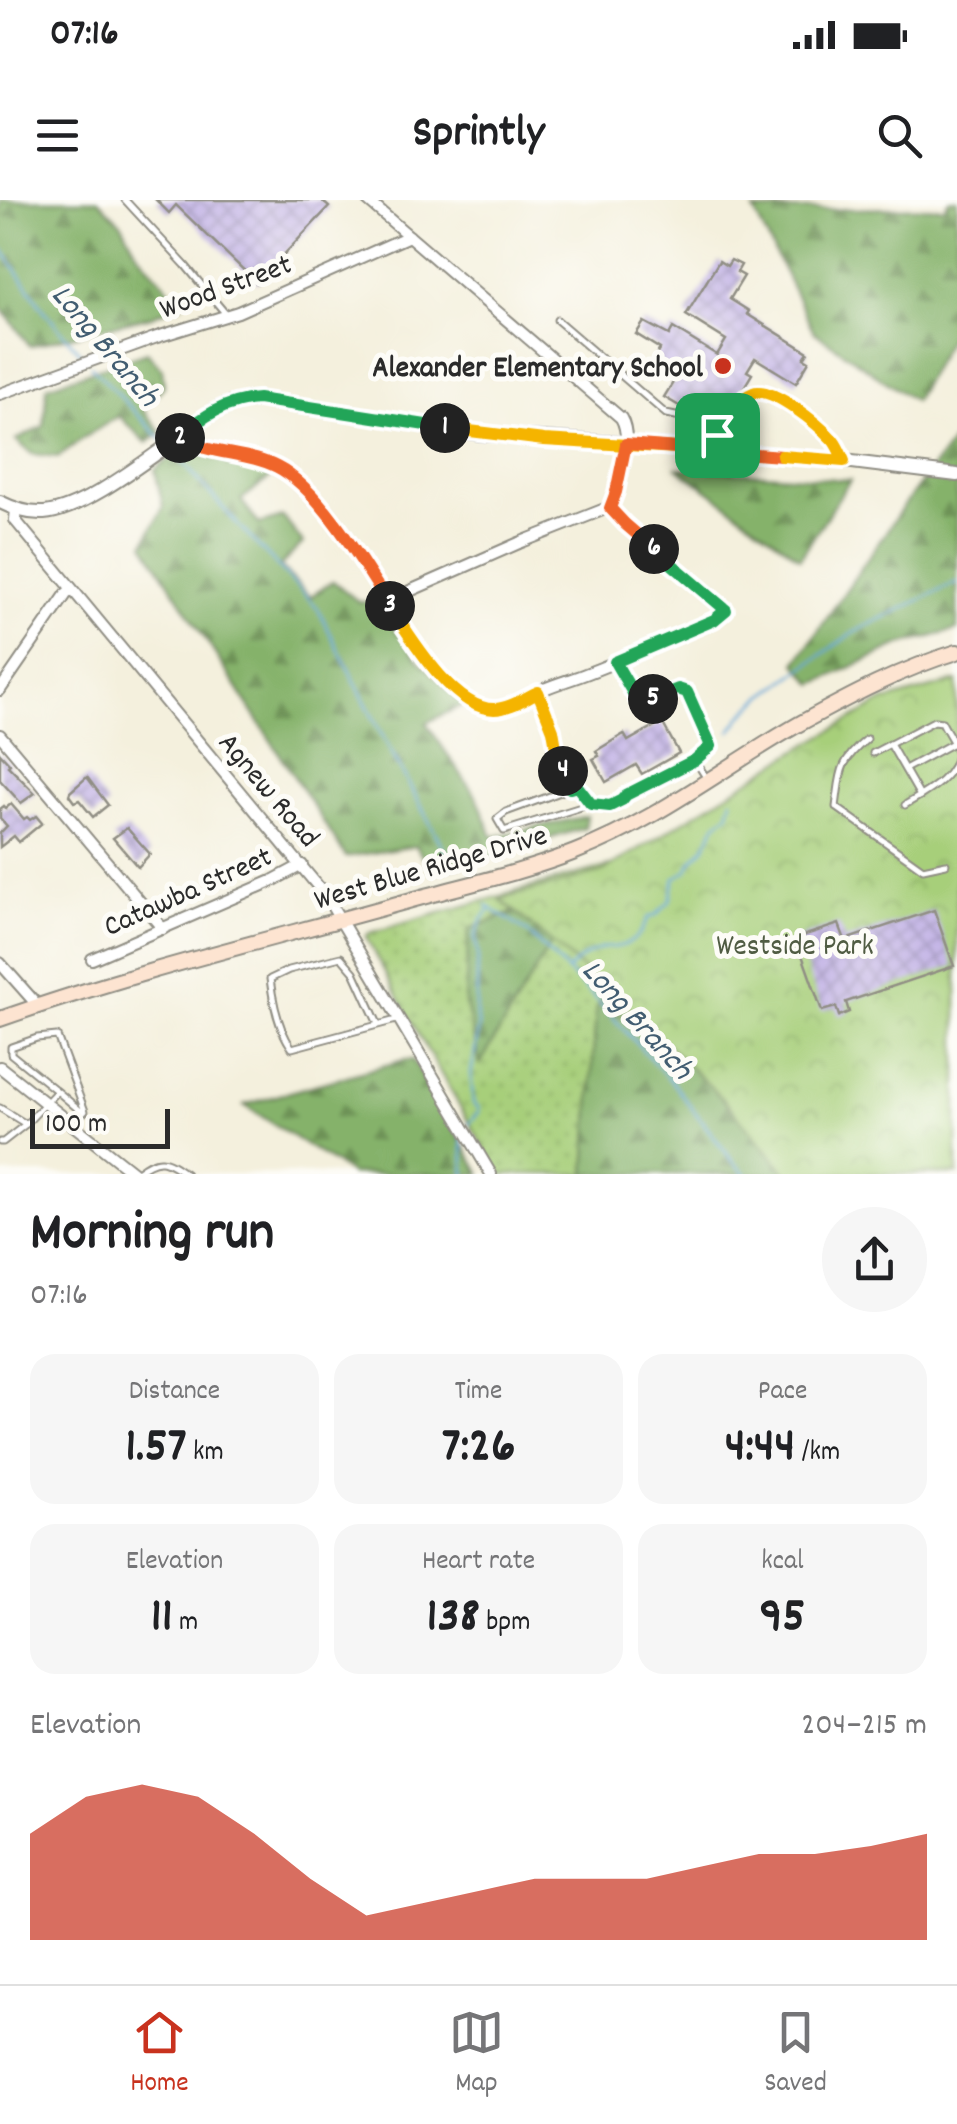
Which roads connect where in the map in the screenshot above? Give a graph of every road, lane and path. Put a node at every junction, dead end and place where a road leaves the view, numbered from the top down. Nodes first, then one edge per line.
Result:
1 (125, 200) edge
2 (368, 200) edge
3 (408, 236) junction
4 (226, 316) junction
5 (557, 320) dead end
6 (0, 394) edge
7 (717, 435) junction
8 (176, 439) junction
9 (626, 444) junction
10 (710, 450) junction
11 (844, 461) junction
12 (957, 474) edge
13 (0, 502) edge
14 (610, 508) junction
15 (16, 509) junction
16 (72, 591) junction
17 (387, 601) junction
18 (957, 652) edge
19 (615, 662) junction
20 (0, 690) edge
21 (538, 692) junction
22 (0, 735) edge
23 (867, 739) dead end
24 (953, 743) junction
25 (890, 744) junction
26 (873, 753) dead end
27 (695, 760) junction
28 (905, 770) junction
29 (709, 782) junction
30 (570, 788) junction
31 (920, 796) junction
32 (591, 804) junction
33 (905, 805) dead end
34 (946, 864) dead end
35 (302, 866) junction
36 (342, 920) junction
37 (163, 928) junction
38 (92, 959) dead end
39 (0, 963) edge
40 (39, 1006) junction
41 (400, 1018) junction
42 (0, 1019) edge
43 (378, 1024) junction
44 (0, 1067) edge
45 (56, 1092) junction
46 (46, 1103) junction
47 (0, 1108) edge
48 (26, 1124) junction
49 (0, 1142) edge
50 (135, 1174) edge
51 (186, 1174) edge
52 (492, 1174) edge

1 - 4 lane
2 - 3 street
3 - 4 street, Wood Street
3 - 9 street
4 - 6 street, Wood Street
5 - 7 lane
7 - 10 lane
7 - 11 lane
8 - 9 street
8 - 15 street
8 - 17 street
9 - 10 street
9 - 14 street
10 - 11 street
11 - 12 street
13 - 15 street
14 - 17 street
14 - 19 street
15 - 16 street, Agnew Road
16 - 20 street
16 - 35 street, Agnew Road
17 - 21 street
18 - 29 main road, West Blue Ridge Drive
19 - 21 street
19 - 27 lane
21 - 30 lane
22 - 37 street
23 - 34 lane
24 - 25 lane
24 - 28 lane
24 - 31 lane
25 - 26 lane
25 - 28 lane
27 - 29 lane
27 - 32 lane
28 - 31 lane
29 - 36 main road, West Blue Ridge Drive
30 - 32 lane
30 - 32 lane
31 - 33 lane
35 - 36 street, Agnew Road
35 - 37 street, Catawba Street
36 - 40 main road, West Blue Ridge Drive
36 - 41 street, Agnew Road
37 - 38 street, Catawba Street
39 - 40 street
40 - 42 main road, West Blue Ridge Drive
41 - 43 lane
41 - 52 street, Agnew Road
43 - 43 lane
44 - 46 street
45 - 45 lane
45 - 46 lane
46 - 48 lane
46 - 50 street
47 - 48 lane
48 - 49 lane
50 - 51 lane

